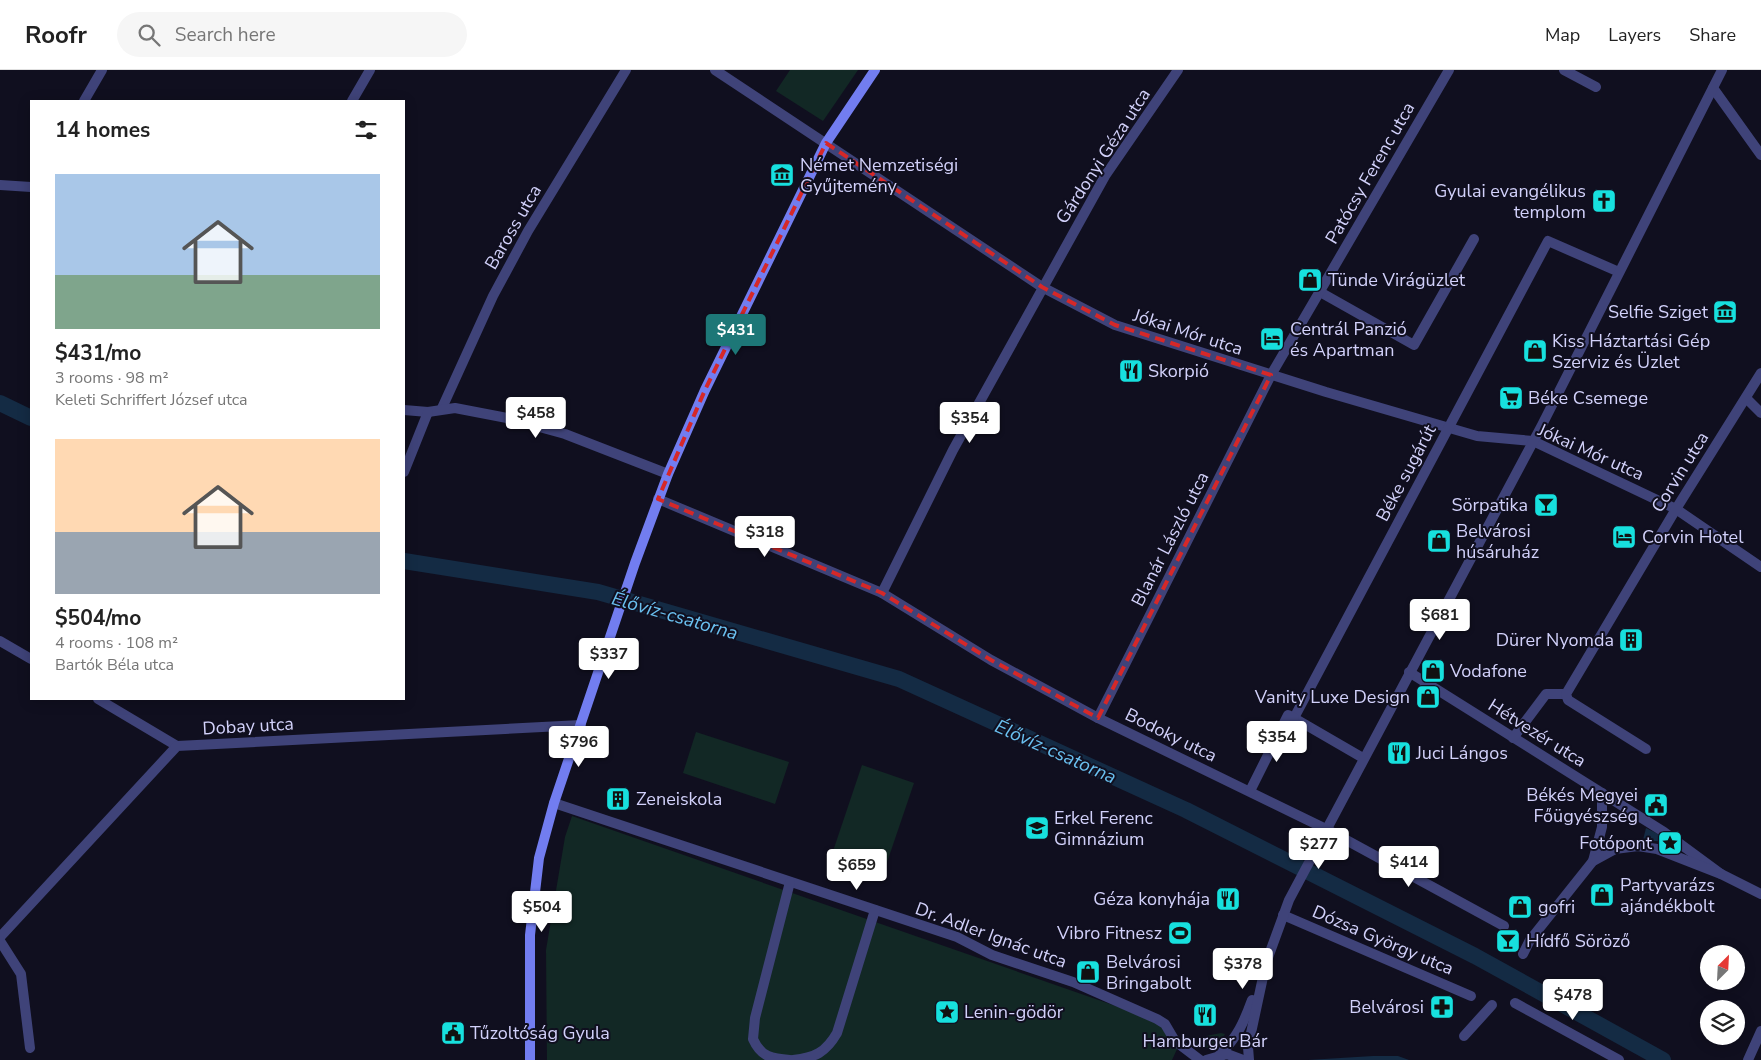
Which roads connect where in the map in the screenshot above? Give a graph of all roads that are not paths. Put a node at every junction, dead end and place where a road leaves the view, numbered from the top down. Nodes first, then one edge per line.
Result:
1 (102, 70) edge
2 (370, 70) edge
3 (626, 70) edge
4 (715, 70) edge
5 (875, 70) edge
6 (1178, 70) edge
7 (1449, 70) edge
8 (1564, 70) edge
9 (1722, 70) edge
10 (1596, 87) dead end
11 (1713, 88) junction
12 (85, 100) edge
13 (353, 100) edge
14 (826, 143) junction
15 (1761, 155) edge
16 (0, 185) edge
17 (30, 187) edge
18 (1474, 239) dead end
19 (1619, 272) junction
20 (1042, 287) junction
21 (1320, 292) junction
22 (1761, 373) edge
23 (1271, 375) junction
24 (1746, 398) junction
25 (442, 408) junction
26 (405, 410) edge
27 (428, 412) junction
28 (1761, 413) edge
29 (1448, 428) junction
30 (1533, 441) junction
31 (405, 470) edge
32 (668, 474) junction
33 (658, 499) junction
34 (1676, 509) junction
35 (1761, 567) edge
36 (882, 593) junction
37 (0, 640) edge
38 (30, 658) edge
39 (1409, 672) junction
40 (1566, 694) junction
41 (100, 700) edge
42 (1098, 718) junction
43 (1294, 718) junction
44 (581, 725) junction
45 (1513, 738) junction
46 (177, 746) junction
47 (1646, 749) dead end
48 (1363, 758) junction
49 (1250, 790) junction
50 (1602, 793) junction
51 (554, 803) junction
52 (1326, 829) junction
53 (1593, 861) junction
54 (1721, 874) junction
55 (790, 882) junction
56 (1761, 894) edge
57 (875, 910) junction
58 (1283, 915) junction
59 (1504, 926) dead end
60 (0, 937) edge
61 (0, 941) edge
62 (1522, 954) dead end
63 (1266, 963) junction
64 (1471, 996) dead end
65 (1515, 1003) dead end
66 (1492, 1005) dead end
67 (1761, 1031) edge
68 (1464, 1036) dead end
69 (30, 1048) dead end
70 (1220, 1054) junction
71 (530, 1060) edge
72 (792, 1060) edge
73 (1200, 1060) edge
74 (1206, 1060) edge
75 (1243, 1060) edge
76 (1249, 1060) edge
77 (1619, 1060) edge
78 (1748, 1060) edge

1 - 12 street
2 - 13 street
3 - 25 street, Baross utca
4 - 14 street, Jókai Mór utca
5 - 14 main road
6 - 20 street, Gárdonyi Géza utca
7 - 21 street, Patócsy Ferenc utca
8 - 10 street
9 - 11 street
11 - 15 street
11 - 19 street
14 - 20 street, Jókai Mór utca
14 - 32 main road
16 - 17 street
18 - 21 street
19 - 29 street, Béke sugárút
19 - 30 street
20 - 23 street, Jókai Mór utca
20 - 36 street, Gárdonyi Géza utca
21 - 23 street, Patócsy Ferenc utca
22 - 24 street, Corvin utca
23 - 29 street, Jókai Mór utca
23 - 42 street, Blanár László utca
24 - 28 street
24 - 34 street, Corvin utca
25 - 27 street
25 - 32 street
26 - 27 street
27 - 31 street
29 - 30 street, Jókai Mór utca
29 - 43 street, Béke sugárút
30 - 34 street, Jókai Mór utca
30 - 39 street
32 - 33 main road
33 - 36 street, Bodoky utca
33 - 44 main road
34 - 35 street, Jókai Mór utca
34 - 40 street, Corvin utca
36 - 42 street, Bodoky utca
37 - 38 street
39 - 45 street, Hétvezér utca
39 - 48 street
40 - 45 street
40 - 47 street
41 - 46 street
42 - 49 street, Bodoky utca
43 - 48 street
43 - 49 street, Béke sugárút
44 - 46 street, Dobay utca
44 - 51 main road
45 - 50 street, Hétvezér utca
46 - 60 street
48 - 52 street
49 - 52 street, Bodoky utca
50 - 53 street
50 - 54 street, Hétvezér utca
51 - 55 street, Dr. Adler Ignác utca
51 - 71 main road
52 - 58 street
52 - 59 street, Bodoky utca
53 - 54 street
53 - 62 street
54 - 56 street
55 - 57 street, Dr. Adler Ignác utca
55 - 72 street
57 - 72 street
57 - 73 street, Dr. Adler Ignác utca
58 - 63 street
58 - 64 street, Dózsa György utca
61 - 69 street
63 - 70 street
63 - 76 street
65 - 77 street
66 - 68 street
67 - 78 street
70 - 74 street
70 - 75 street

